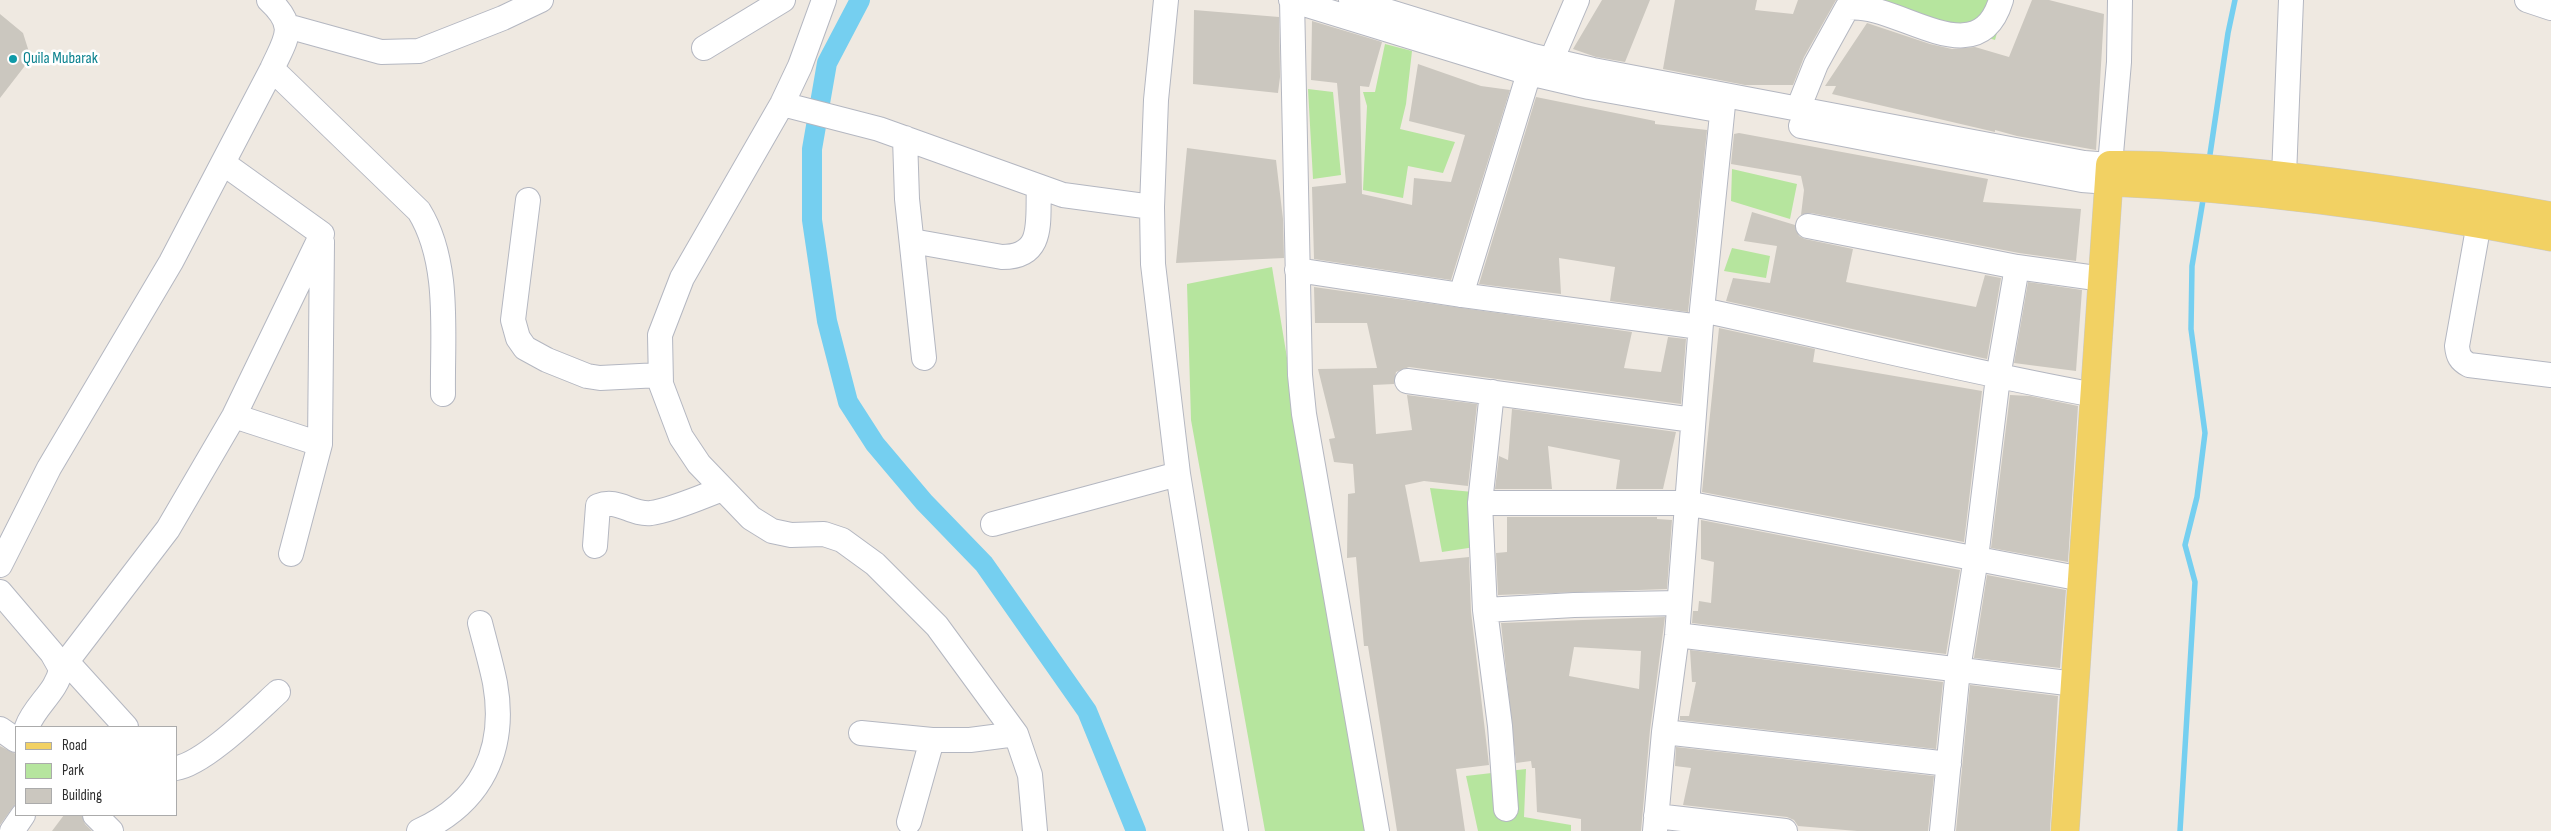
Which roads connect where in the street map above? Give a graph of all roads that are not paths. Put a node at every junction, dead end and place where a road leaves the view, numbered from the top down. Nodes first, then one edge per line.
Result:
1 (269, 0) edge
2 (541, 0) edge
3 (783, 0) edge
4 (824, 0) edge
5 (1166, 0) edge
6 (1292, 0) edge
7 (1350, 0) edge
8 (1577, 0) edge
9 (2001, 0) edge
10 (2120, 0) edge
11 (2291, 0) edge
12 (2527, 0) edge
13 (2551, 8) edge
14 (288, 26) junction
15 (704, 48) dead end
16 (272, 69) junction
17 (1541, 70) junction
18 (1723, 103) junction
19 (1798, 109) junction
20 (804, 110) junction
21 (905, 138) junction
22 (223, 163) junction
23 (2110, 173) junction
24 (2284, 176) junction
25 (2235, 180) junction
26 (1040, 187) junction
27 (528, 200) dead end
28 (1152, 207) junction
29 (2551, 216) edge
30 (2479, 223) junction
31 (1808, 226) dead end
32 (322, 234) junction
33 (2551, 236) edge
34 (912, 241) junction
35 (2017, 267) junction
36 (1297, 270) junction
37 (2103, 279) junction
38 (1461, 295) junction
39 (1701, 318) junction
40 (924, 358) dead end
41 (660, 375) junction
42 (2551, 375) edge
43 (1998, 377) junction
44 (1407, 381) dead end
45 (1492, 392) junction
46 (443, 394) dead end
47 (2095, 395) junction
48 (234, 416) junction
49 (1693, 420) junction
50 (320, 444) junction
51 (1178, 474) junction
52 (722, 489) junction
53 (1480, 503) junction
54 (1686, 503) junction
55 (992, 524) dead end
56 (595, 546) dead end
57 (292, 554) dead end
58 (1976, 558) junction
59 (0, 565) edge
60 (2082, 579) junction
61 (0, 593) edge
62 (1679, 603) junction
63 (1485, 610) junction
64 (480, 623) dead end
65 (1677, 635) junction
66 (64, 666) junction
67 (1958, 669) junction
68 (2075, 684) junction
69 (278, 692) dead end
70 (27, 726) edge
71 (125, 726) edge
72 (0, 729) edge
73 (1664, 732) junction
74 (862, 733) dead end
75 (1016, 734) junction
76 (15, 739) edge
77 (932, 740) junction
78 (1949, 764) junction
79 (178, 767) edge
80 (1506, 809) dead end
81 (22, 816) edge
82 (96, 816) edge
83 (909, 822) dead end
84 (1655, 824) edge
85 (12, 831) edge
86 (111, 831) edge
87 (419, 831) edge
88 (1035, 831) edge
89 (1236, 831) edge
90 (1377, 831) edge
91 (1785, 831) edge
92 (1942, 831) edge
93 (2066, 831) edge

1 - 14 street
2 - 14 street
3 - 15 street
4 - 20 street
5 - 28 street
6 - 17 street
6 - 36 street
7 - 17 street
8 - 17 street
9 - 19 street
10 - 23 street
11 - 24 street
12 - 13 street
14 - 16 street
16 - 22 street
16 - 46 street
17 - 18 street
17 - 38 street
18 - 19 street
18 - 23 street
18 - 39 street
19 - 23 street
20 - 21 street
20 - 41 street
21 - 26 street
21 - 34 street
22 - 32 street
22 - 59 street
23 - 25 main road
23 - 37 main road
24 - 25 main road
24 - 29 main road
25 - 30 main road
26 - 28 street
26 - 34 street
27 - 41 street
28 - 51 street
30 - 33 main road
30 - 42 street
31 - 35 street
32 - 48 street
32 - 50 street
34 - 40 street
35 - 37 street
35 - 43 street
36 - 38 street
36 - 90 street
37 - 47 main road
38 - 39 street
39 - 43 street
39 - 49 street
41 - 52 street
43 - 47 street
43 - 58 street
44 - 45 street
45 - 49 street
45 - 53 street
47 - 60 main road
48 - 50 street
48 - 66 street
49 - 54 street
50 - 57 street
51 - 55 street
51 - 89 street
52 - 56 street
52 - 75 street
53 - 54 street
53 - 63 street
54 - 58 street
54 - 62 street
58 - 60 street
58 - 67 street
60 - 68 main road
61 - 66 street
62 - 63 street
62 - 65 street
63 - 80 street
64 - 87 street
65 - 67 street
65 - 73 street
66 - 70 street
66 - 71 street
67 - 68 street
67 - 78 street
68 - 93 main road
69 - 79 street
72 - 76 street
73 - 78 street
73 - 84 street
74 - 77 street
75 - 77 street
75 - 88 street
77 - 83 street
78 - 92 street
81 - 85 street
82 - 86 street
84 - 91 street

